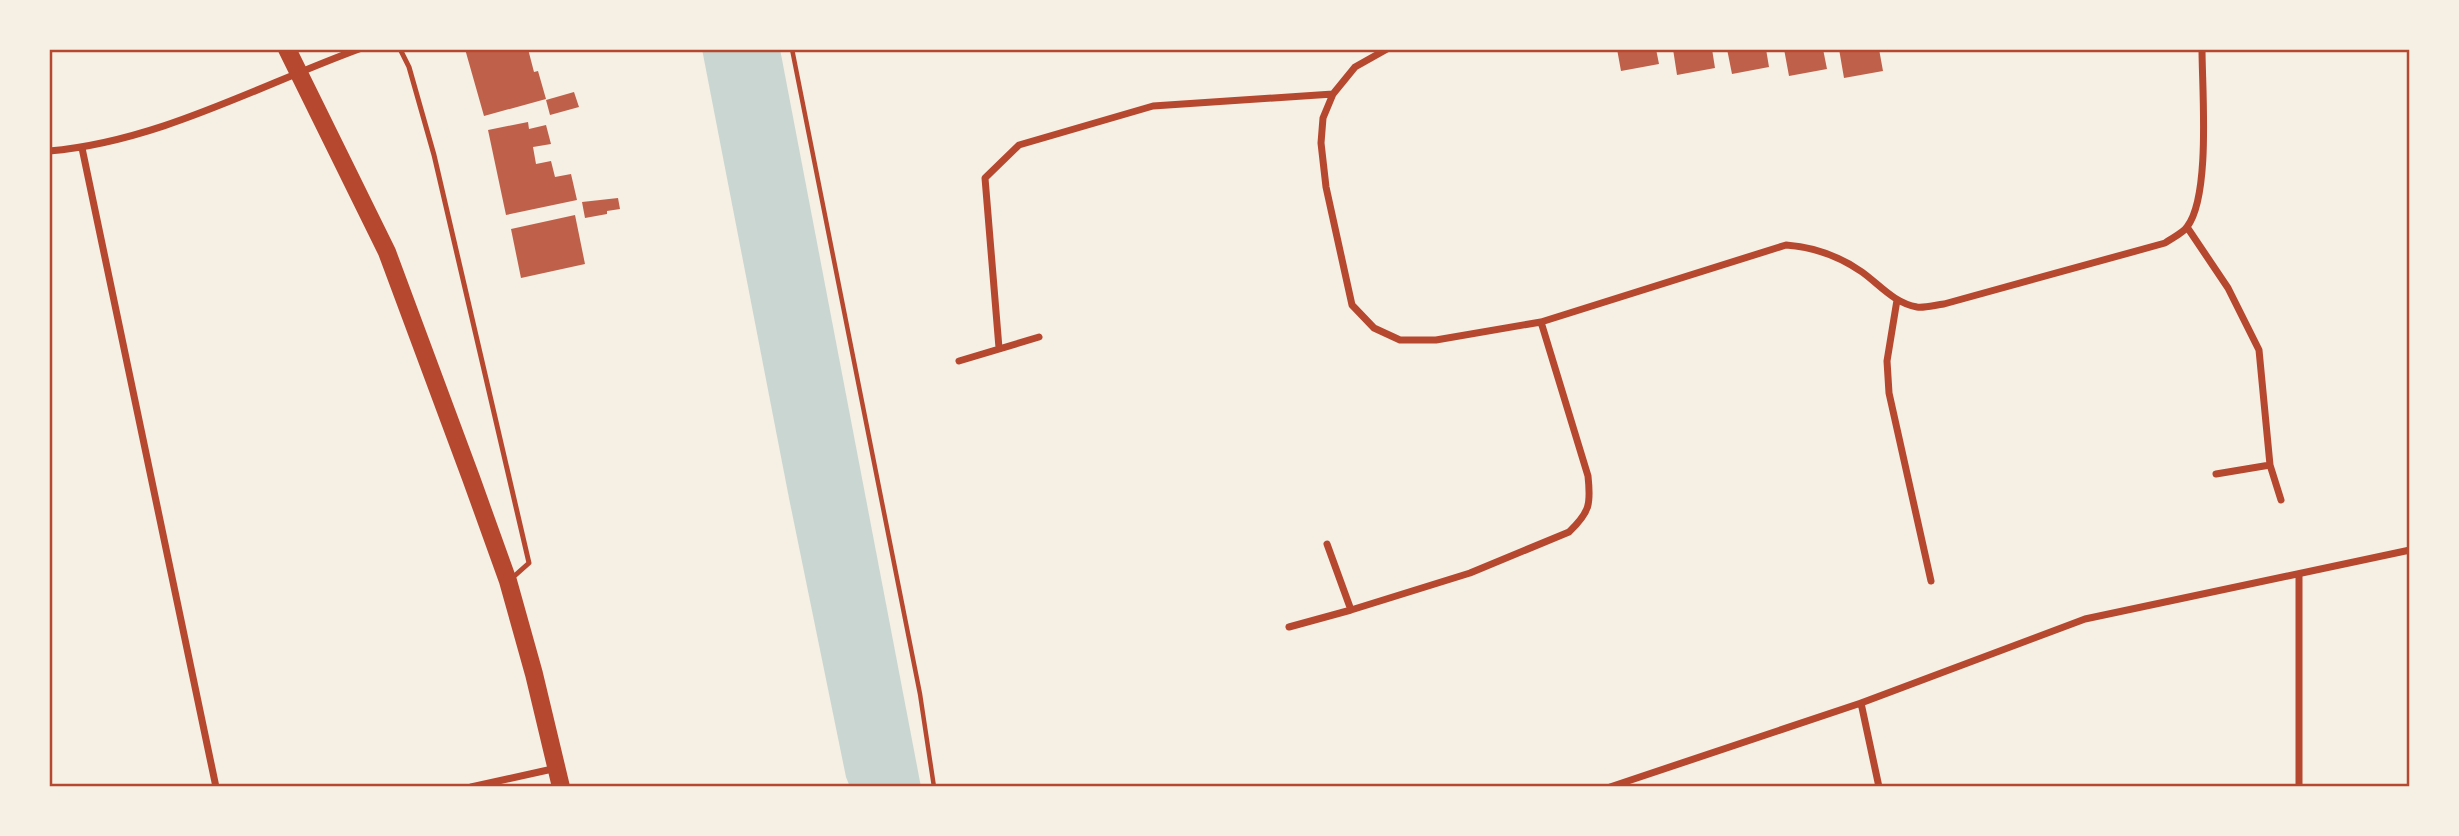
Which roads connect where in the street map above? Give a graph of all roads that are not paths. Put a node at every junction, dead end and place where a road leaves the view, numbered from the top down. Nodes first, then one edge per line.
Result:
1 (287, 49) edge
2 (359, 49) edge
3 (400, 49) edge
4 (1387, 49) edge
5 (2202, 49) edge
6 (297, 72) junction
7 (1333, 94) junction
8 (82, 148) junction
9 (49, 151) edge
10 (2187, 227) junction
11 (1897, 300) junction
12 (1541, 322) junction
13 (1039, 337) dead end
14 (999, 348) junction
15 (959, 361) dead end
16 (2270, 465) junction
17 (2216, 474) dead end
18 (2281, 500) dead end
19 (1327, 544) dead end
20 (2410, 550) edge
21 (2300, 575) junction
22 (508, 581) junction
23 (1931, 581) dead end
24 (1351, 610) junction
25 (1289, 627) dead end
26 (1861, 703) junction
27 (558, 768) junction
28 (216, 787) edge
29 (471, 787) edge
30 (561, 787) edge
31 (1610, 787) edge
32 (1879, 787) edge
33 (2299, 787) edge

1 - 6 main road
2 - 6 street
3 - 22 lane
4 - 7 street
5 - 10 street
6 - 8 street
6 - 22 main road
7 - 12 street
7 - 14 street
8 - 9 street
8 - 28 street
10 - 11 street
10 - 16 street
11 - 12 street
11 - 23 street
12 - 24 street
13 - 14 street
14 - 15 street
16 - 17 street
16 - 18 street
19 - 24 street
20 - 21 street
21 - 26 street
21 - 33 street
22 - 27 main road
24 - 25 street
26 - 31 street
26 - 32 street
27 - 29 street
27 - 30 main road

